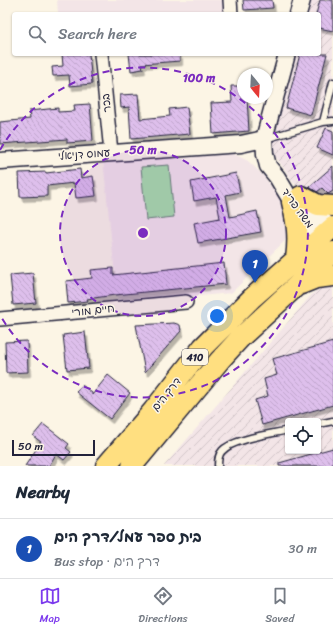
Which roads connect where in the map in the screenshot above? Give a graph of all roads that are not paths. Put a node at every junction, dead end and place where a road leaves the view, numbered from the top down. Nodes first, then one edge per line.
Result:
1 (230, 0) edge
2 (302, 0) edge
3 (231, 12) edge
4 (299, 12) edge
5 (101, 56) edge
6 (286, 56) edge
7 (333, 82) edge
8 (333, 121) edge
9 (323, 122) junction
10 (264, 139) junction
11 (241, 144) junction
12 (111, 152) junction
13 (0, 161) edge
14 (273, 172) junction
15 (296, 199) junction
16 (333, 206) edge
17 (331, 240) edge
18 (296, 259) junction
19 (333, 276) edge
20 (296, 287) junction
21 (186, 302) dead end
22 (0, 319) edge
23 (333, 421) edge
24 (321, 423) edge
25 (285, 431) edge
26 (106, 466) edge
27 (132, 466) edge
28 (218, 466) edge

1 - 3 street
2 - 4 street
5 - 12 street, בכר
6 - 10 street, משה פריד
7 - 9 lane
8 - 9 lane
9 - 10 lane
10 - 11 street, עמוס דניאלי
10 - 14 street, משה פריד
11 - 12 street, עמוס דניאלי
11 - 14 street
12 - 13 street, עמוס דניאלי
14 - 15 street, משה פריד
15 - 16 main road
15 - 17 street, משה פריד
15 - 18 main road
17 - 18 main road, דרך הים / 410
17 - 20 main road, דרך הים / 410
18 - 26 main road, דרך הים / 410
19 - 20 main road
20 - 27 main road, דרך הים / 410
21 - 22 street, חיים מורי
23 - 24 lane
25 - 28 lane

